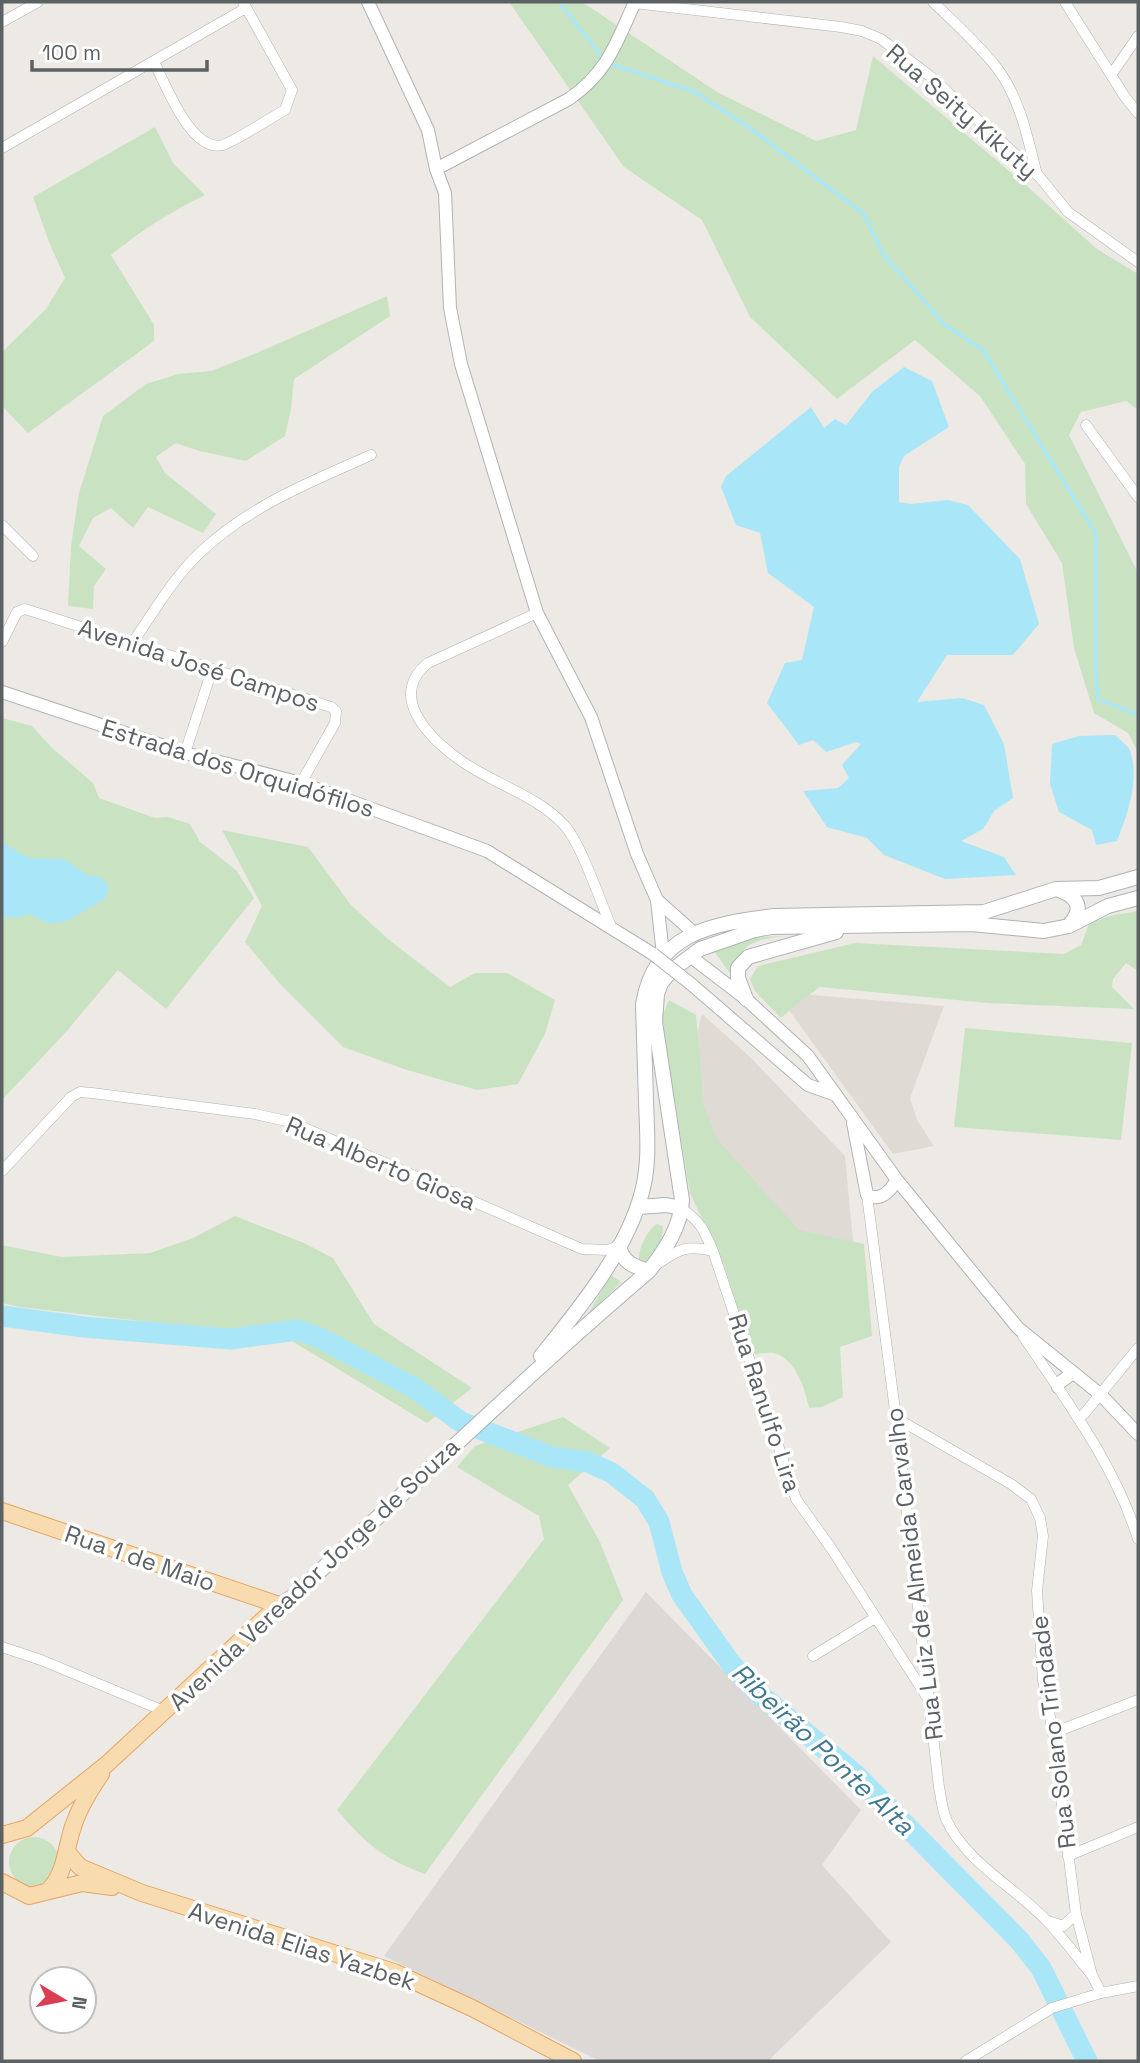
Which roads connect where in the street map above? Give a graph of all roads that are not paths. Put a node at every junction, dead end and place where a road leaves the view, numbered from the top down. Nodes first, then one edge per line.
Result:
1 (38, 2) edge
2 (368, 2) edge
3 (634, 2) edge
4 (933, 2) edge
5 (1065, 2) edge
6 (244, 5) edge
7 (2, 22) edge
8 (1138, 36) edge
9 (154, 62) junction
10 (1111, 75) junction
11 (1138, 113) edge
12 (2, 148) edge
13 (436, 169) junction
14 (1038, 175) junction
15 (1138, 262) edge
16 (1086, 425) dead end
17 (371, 455) dead end
18 (1138, 496) edge
19 (2, 525) edge
20 (33, 556) dead end
21 (537, 613) junction
22 (2, 642) edge
23 (133, 642) junction
24 (212, 670) junction
25 (2, 692) edge
26 (185, 753) junction
27 (301, 783) junction
28 (1138, 877) edge
29 (1056, 889) junction
30 (1138, 898) edge
31 (657, 900) junction
32 (854, 926) junction
33 (1069, 926) junction
34 (612, 929) junction
35 (695, 934) junction
36 (658, 955) junction
37 (690, 956) junction
38 (746, 999) junction
39 (808, 1056) junction
40 (808, 1085) junction
41 (836, 1094) junction
42 (852, 1118) junction
43 (885, 1164) junction
44 (860, 1168) junction
45 (2, 1171) edge
46 (897, 1180) junction
47 (867, 1195) junction
48 (638, 1207) junction
49 (681, 1208) junction
50 (619, 1246) junction
51 (713, 1251) junction
52 (649, 1270) junction
53 (1017, 1328) junction
54 (1138, 1348) edge
55 (1073, 1373) junction
56 (520, 1383) junction
57 (1058, 1387) junction
58 (1101, 1395) junction
59 (1071, 1409) junction
60 (1084, 1414) junction
61 (896, 1419) junction
62 (1085, 1429) junction
63 (1138, 1434) edge
64 (2, 1511) edge
65 (1138, 1539) edge
66 (251, 1596) junction
67 (279, 1605) junction
68 (875, 1618) junction
69 (259, 1624) junction
70 (2, 1647) edge
71 (813, 1656) dead end
72 (929, 1700) junction
73 (1138, 1700) edge
74 (164, 1711) junction
75 (1054, 1733) junction
76 (107, 1764) junction
77 (1138, 1827) edge
78 (2, 1835) edge
79 (68, 1853) junction
80 (1068, 1856) junction
81 (2, 1882) edge
82 (48, 1891) junction
83 (142, 1893) junction
84 (1076, 1913) junction
85 (1047, 1921) junction
86 (1092, 1975) junction
87 (1138, 1986) edge
88 (1101, 1993) junction
89 (573, 2061) edge
90 (966, 2061) edge

1 - 7 street
2 - 13 street
3 - 13 street
3 - 14 street, Rua Seity Kikuty
4 - 14 street
5 - 10 street
6 - 9 street
6 - 9 street
8 - 10 street
9 - 12 street
10 - 11 street
13 - 21 street
14 - 15 street, Rua Seity Kikuty
16 - 18 street
17 - 23 street
19 - 20 street
21 - 31 street
21 - 34 street
22 - 23 street, Avenida José Campos
23 - 24 street, Avenida José Campos
24 - 26 street
24 - 27 street, Avenida José Campos
25 - 26 street, Estrada dos Orquidófilos
26 - 27 street, Estrada dos Orquidófilos
27 - 34 street, Estrada dos Orquidófilos
28 - 29 main road, Avenida Vereador Jorge de Souza
29 - 33 main road
29 - 35 main road, Avenida Vereador Jorge de Souza
30 - 33 main road, Avenida Vereador Jorge de Souza
31 - 35 street
31 - 36 street
32 - 33 main road, Avenida Vereador Jorge de Souza
32 - 37 main road, Avenida Vereador Jorge de Souza
32 - 38 main road
34 - 36 street, Estrada dos Orquidófilos
35 - 36 main road, Avenida Vereador Jorge de Souza
36 - 40 street, Estrada dos Orquidófilos, bridge
36 - 48 main road, Avenida Vereador Jorge de Souza
37 - 38 street
37 - 49 main road, Avenida Vereador Jorge de Souza
38 - 39 street
39 - 40 street
39 - 41 street
40 - 41 street
41 - 42 street
42 - 43 street
42 - 44 street, Rua Luiz de Almeida Carvalho
43 - 44 street
43 - 46 street
44 - 47 street, Rua Luiz de Almeida Carvalho
45 - 50 street, Rua Alberto Giosa
46 - 47 street
46 - 53 street
47 - 61 street, Rua Luiz de Almeida Carvalho
48 - 49 main road
48 - 50 main road, Avenida Vereador Jorge de Souza
49 - 51 street, Rua Ranulfo Lira
49 - 52 main road, Avenida Vereador Jorge de Souza
50 - 52 main road
50 - 56 main road, Avenida Vereador Jorge de Souza
51 - 52 street, Avenida Vereador Jorge de Souza
51 - 68 street, Rua Ranulfo Lira
52 - 56 main road, Avenida Vereador Jorge de Souza
53 - 55 street
53 - 57 street
54 - 58 street
55 - 57 street
55 - 58 street
56 - 67 main road, Avenida Vereador Jorge de Souza
57 - 59 street
58 - 60 street
58 - 63 street
59 - 60 street
59 - 62 street
60 - 62 street
61 - 72 street, Rua Luiz de Almeida Carvalho
61 - 75 street, Rua Solano Trindade
62 - 65 street
64 - 66 main road, Rua 1 de Maio
66 - 67 main road, Rua 1 de Maio
66 - 69 main road
67 - 69 main road, Avenida Vereador Jorge de Souza
68 - 71 street
68 - 72 street, Rua Ranulfo Lira
69 - 74 main road, Avenida Vereador Jorge de Souza
70 - 74 street
72 - 85 street, Rua Luiz de Almeida Carvalho
73 - 75 street
74 - 76 main road, Avenida Vereador Jorge de Souza
75 - 80 street, Rua Solano Trindade
76 - 78 main road, Avenida Vereador Jorge de Souza
76 - 79 main road, Avenida Vereador Jorge de Souza
77 - 80 street
79 - 82 main road, Avenida Vereador Jorge de Souza
79 - 83 main road, Avenida Elias Yazbek
80 - 84 street, Rua Solano Trindade
81 - 82 main road, Avenida Elias Yazbek
82 - 83 main road, Avenida Elias Yazbek
83 - 89 main road, Avenida Elias Yazbek
84 - 85 street
84 - 86 street, Rua Solano Trindade
85 - 86 street, Rua Luiz de Almeida Carvalho
86 - 88 street, Rua Solano Trindade
87 - 88 street
88 - 90 street

